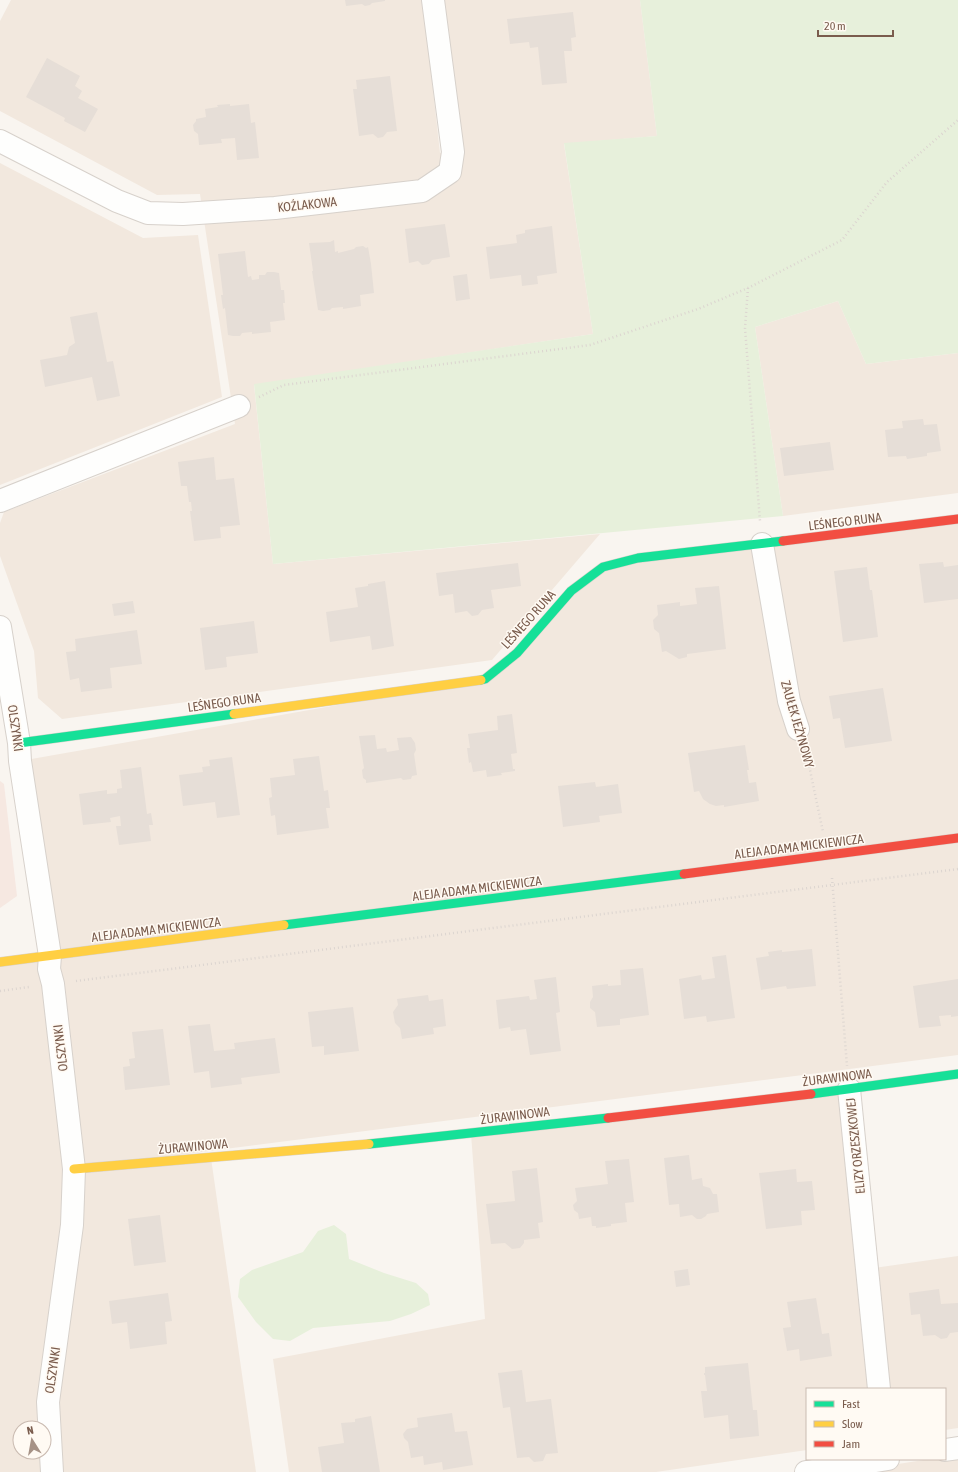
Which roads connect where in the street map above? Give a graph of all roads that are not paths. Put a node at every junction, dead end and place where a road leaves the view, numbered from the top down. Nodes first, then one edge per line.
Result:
1 (433, 0) edge
2 (0, 141) edge
3 (239, 406) road end
4 (0, 501) edge
5 (958, 519) edge
6 (762, 544) junction
7 (0, 627) edge
8 (798, 729) road end
9 (19, 743) junction
10 (958, 838) edge
11 (50, 956) junction
12 (0, 962) edge
13 (958, 1074) edge
14 (849, 1089) junction
15 (74, 1168) junction
16 (879, 1388) edge
17 (958, 1448) edge
18 (946, 1450) edge
19 (880, 1460) edge
20 (886, 1460) edge
21 (52, 1472) edge
22 (806, 1472) edge
23 (886, 1472) edge

1 - 2 street, KOŹLAKOWA
3 - 4 street
5 - 6 street, LEŚNEGO RUNA
6 - 8 street, ZAUŁEK JEŻYNOWY
6 - 9 street, LEŚNEGO RUNA
7 - 9 street, OLSZYNKI
9 - 11 street, OLSZYNKI
10 - 11 street, ALEJA ADAMA MICKIEWICZA
11 - 12 street, ALEJA ADAMA MICKIEWICZA
11 - 15 street, OLSZYNKI
13 - 14 street, ŻURAWINOWA
14 - 15 street, ŻURAWINOWA
14 - 16 street, ELIZY ORZESZKOWEJ
15 - 21 street, OLSZYNKI
17 - 18 street
19 - 22 street
20 - 23 street

